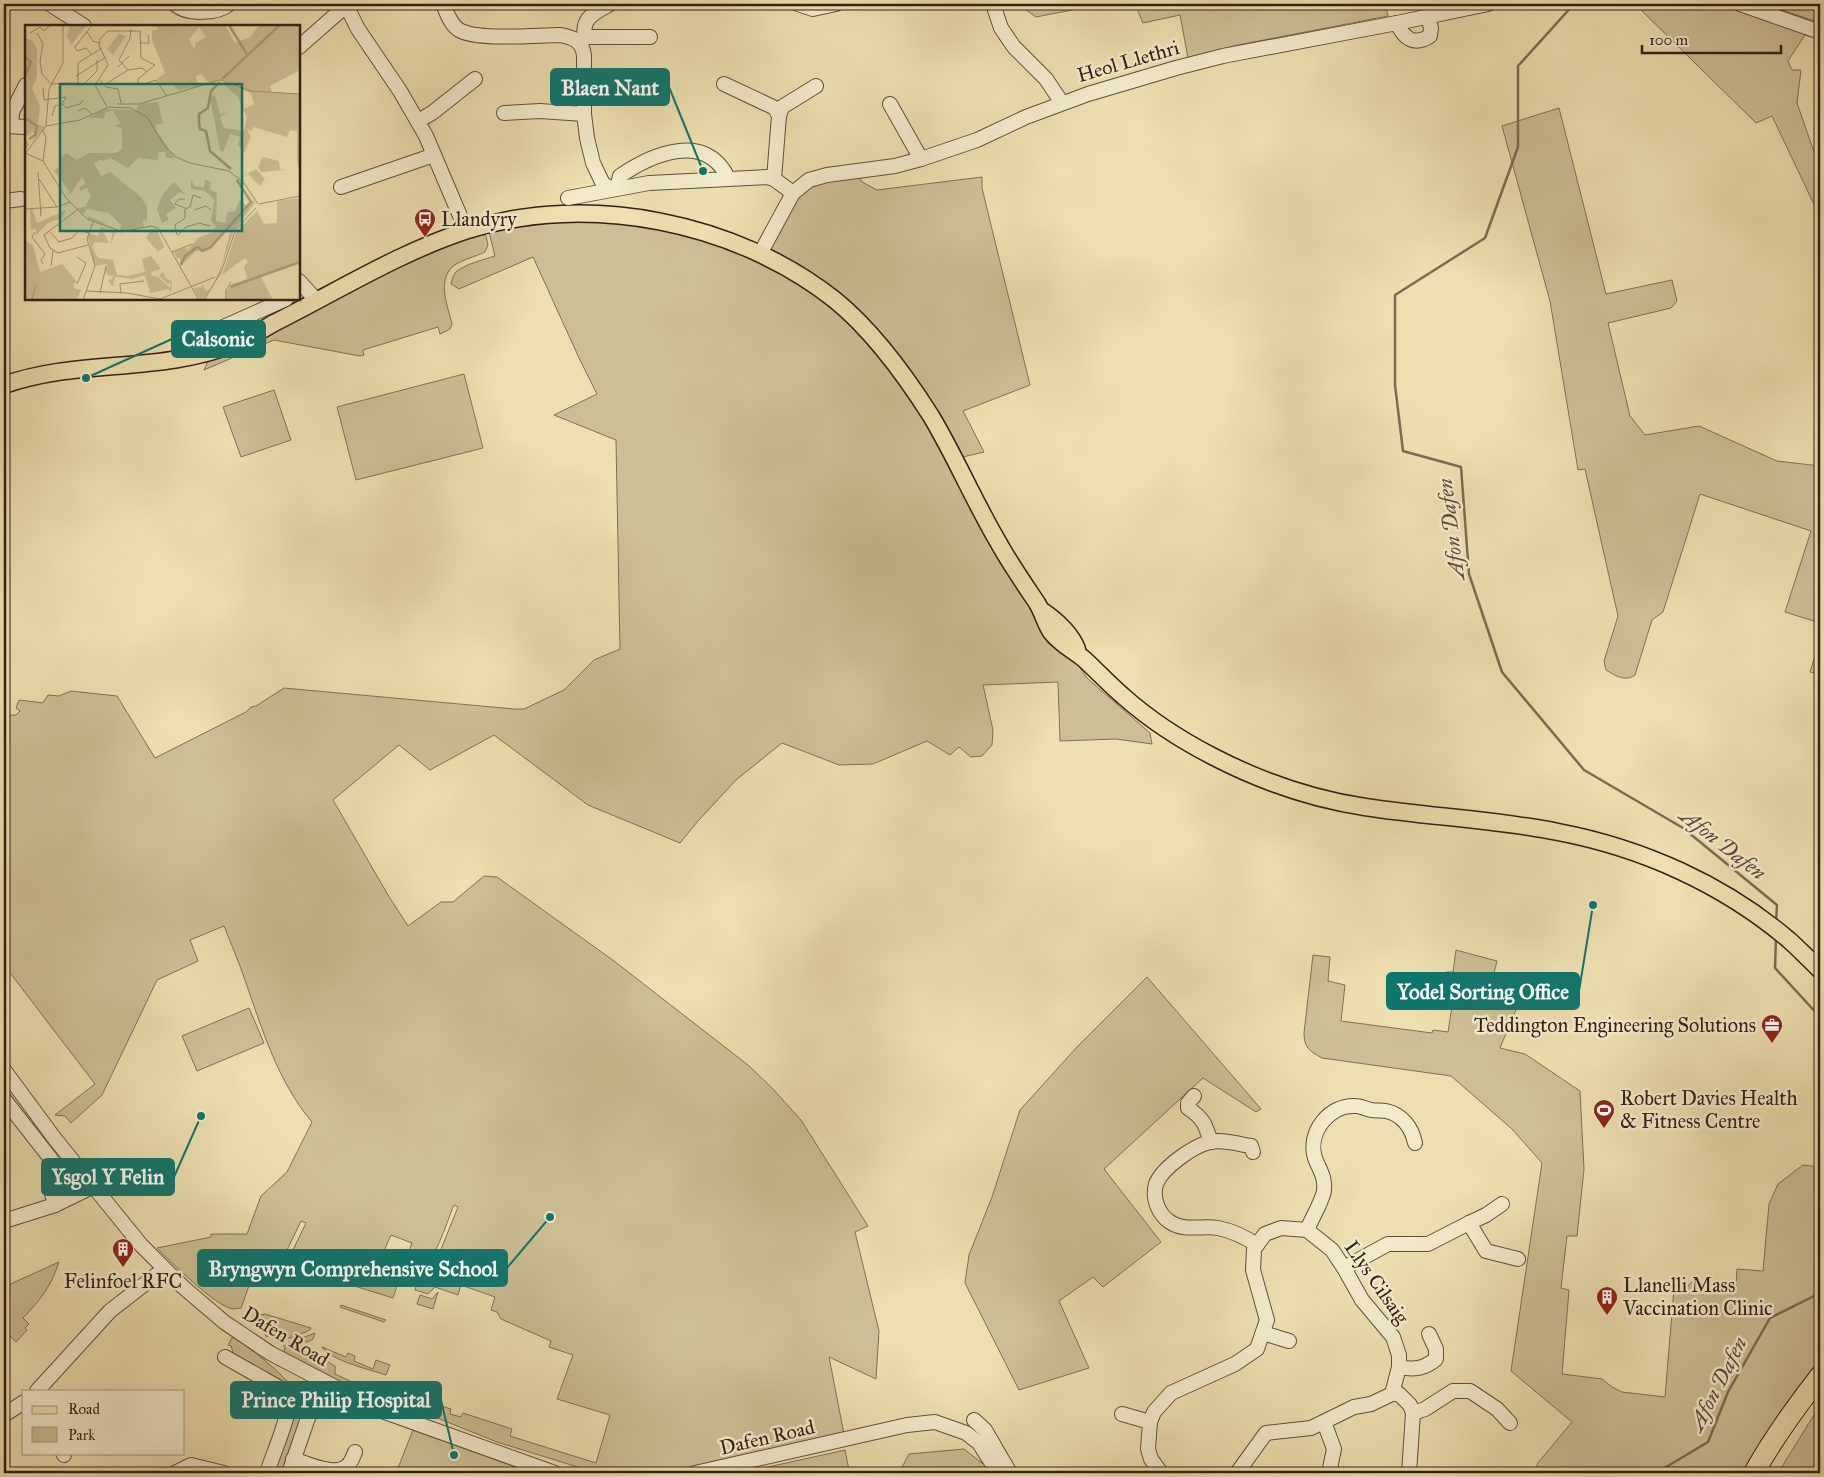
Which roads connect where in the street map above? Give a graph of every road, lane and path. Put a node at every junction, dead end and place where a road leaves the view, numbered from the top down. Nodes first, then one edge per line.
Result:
1 (50, 4) edge
2 (175, 4) edge
3 (229, 4) edge
4 (348, 4) edge
5 (444, 4) edge
6 (610, 4) edge
7 (798, 4) edge
8 (836, 4) edge
9 (993, 4) edge
10 (1488, 4) edge
11 (1740, 4) edge
12 (1428, 17) junction
13 (202, 19) edge
14 (1397, 23) junction
15 (82, 25) edge
16 (1820, 32) edge
17 (650, 37) dead end
18 (581, 40) junction
19 (300, 46) edge
20 (475, 79) dead end
21 (724, 84) dead end
22 (25, 86) edge
23 (816, 86) dead end
24 (1062, 103) junction
25 (890, 104) dead end
26 (504, 113) dead end
27 (584, 114) junction
28 (779, 116) junction
29 (418, 121) junction
30 (7, 126) edge
31 (25, 127) edge
32 (434, 155) junction
33 (921, 159) junction
34 (728, 178) junction
35 (774, 180) junction
36 (341, 188) dead end
37 (615, 188) junction
38 (792, 193) junction
39 (568, 198) dead end
40 (4, 201) edge
41 (24, 201) edge
42 (466, 230) junction
43 (760, 254) junction
44 (300, 285) edge
45 (284, 300) edge
46 (317, 302) junction
47 (186, 358) junction
48 (4, 385) edge
49 (1820, 970) edge
50 (4, 1070) edge
51 (1194, 1096) dead end
52 (4, 1098) edge
53 (1210, 1142) junction
54 (1416, 1143) dead end
55 (1253, 1152) dead end
56 (94, 1186) junction
57 (1502, 1204) dead end
58 (55, 1205) junction
59 (4, 1221) edge
60 (1469, 1223) junction
61 (1307, 1230) junction
62 (1257, 1245) junction
63 (1518, 1259) dead end
64 (1344, 1268) junction
65 (164, 1269) junction
66 (1263, 1333) junction
67 (1428, 1334) dead end
68 (1289, 1341) dead end
69 (225, 1357) dead end
70 (1399, 1367) junction
71 (1820, 1376) edge
72 (323, 1382) junction
73 (39, 1390) edge
74 (1392, 1394) junction
75 (22, 1403) edge
76 (1413, 1413) junction
77 (1122, 1414) dead end
78 (4, 1415) edge
79 (974, 1420) dead end
80 (1150, 1422) junction
81 (1324, 1422) junction
82 (1510, 1423) dead end
83 (355, 1452) dead end
84 (293, 1459) junction
85 (175, 1473) edge
86 (224, 1473) edge
87 (266, 1473) edge
88 (289, 1473) edge
89 (555, 1473) edge
90 (695, 1473) edge
91 (998, 1473) edge
92 (1010, 1473) edge
93 (1161, 1473) edge
94 (1237, 1473) edge
95 (1329, 1473) edge
96 (1409, 1473) edge
97 (1754, 1473) edge

1 - 15 street
2 - 13 street
3 - 13 street
4 - 19 street
4 - 29 street
5 - 18 street
6 - 18 street
7 - 8 street
9 - 24 street
10 - 12 street, Heol Llethri
11 - 16 street
12 - 14 street, Heol Llethri
12 - 14 street
14 - 24 street, Heol Llethri
17 - 18 street
18 - 27 street
20 - 29 street
21 - 28 street
22 - 30 street
23 - 28 street
24 - 33 street, Heol Llethri
25 - 33 street
26 - 27 street
27 - 37 street
28 - 35 street
29 - 32 street
30 - 31 street
32 - 36 street
32 - 42 street
33 - 38 street, Heol Llethri
34 - 35 street
34 - 37 street
34 - 37 street
35 - 38 street
37 - 39 street
38 - 43 street, Heol Llethri
40 - 41 street
42 - 43 main road
42 - 46 main road
43 - 49 main road
44 - 46 street
45 - 47 street
46 - 47 main road
47 - 48 main road
50 - 56 street, Dafen Road
51 - 53 street
52 - 58 street
53 - 55 street
53 - 62 street
54 - 61 street
56 - 58 street
56 - 65 street, Dafen Road
57 - 60 street
58 - 59 street
60 - 63 street
60 - 64 street
61 - 62 street
61 - 64 street, Llys Cilsaig
62 - 66 street
64 - 70 street, Llys Cilsaig
65 - 72 street, Dafen Road
65 - 73 street
66 - 68 street
66 - 80 street
67 - 70 street
69 - 87 street
70 - 74 street, Llys Cilsaig
71 - 97 highway
72 - 84 street
72 - 89 street, Dafen Road
74 - 76 street
74 - 81 street
75 - 78 street
76 - 82 street
76 - 96 street
77 - 80 street
79 - 92 street
80 - 93 street
81 - 94 street
81 - 95 street
83 - 84 street
84 - 88 street
85 - 86 street
90 - 91 street, Dafen Road

